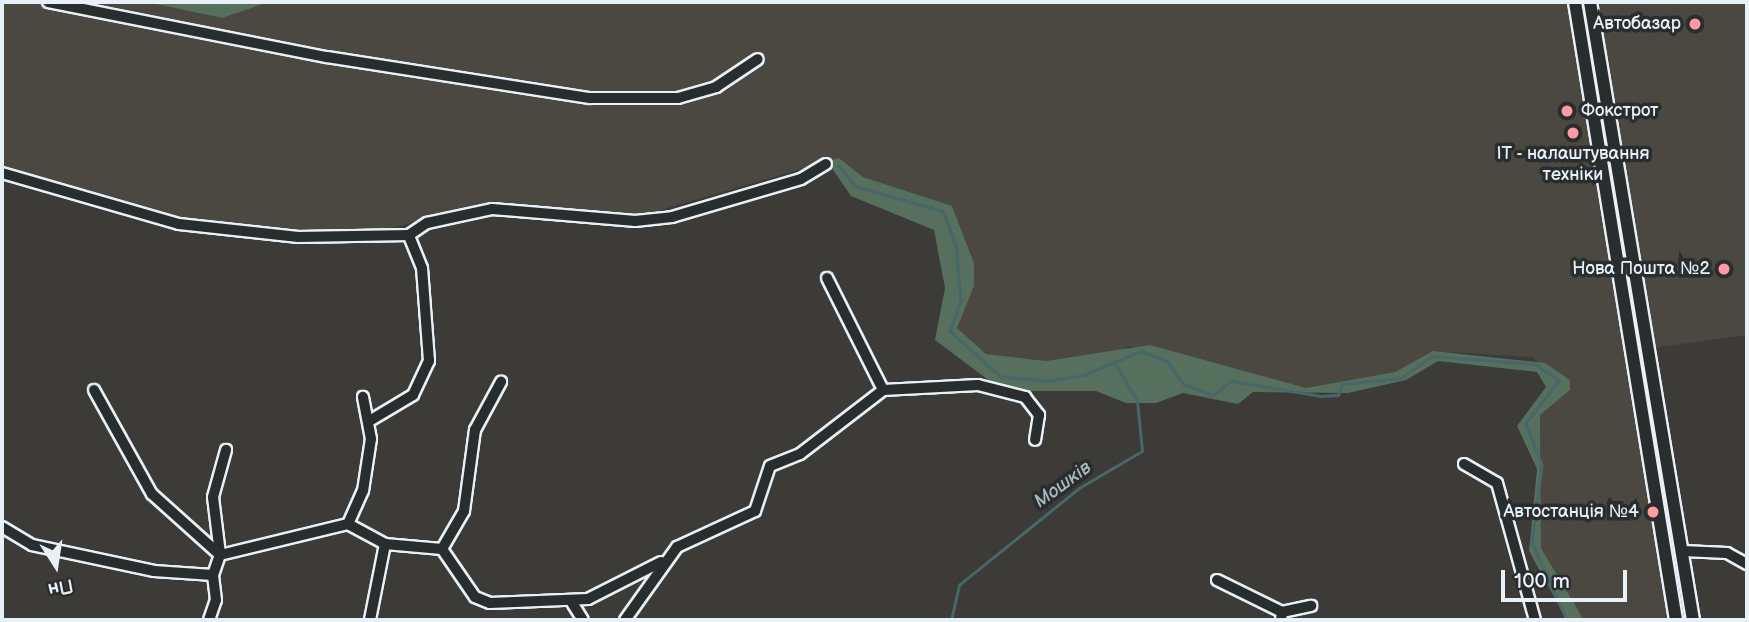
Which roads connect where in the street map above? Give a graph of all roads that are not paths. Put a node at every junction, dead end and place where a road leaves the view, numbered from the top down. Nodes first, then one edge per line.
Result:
1 (48, 2) edge
2 (1575, 2) edge
3 (1590, 2) edge
4 (758, 60) dead end
5 (826, 164) dead end
6 (2, 173) edge
7 (410, 235) junction
8 (827, 278) dead end
9 (501, 382) dead end
10 (94, 390) dead end
11 (883, 390) junction
12 (363, 397) dead end
13 (371, 420) junction
14 (1035, 440) dead end
15 (226, 450) dead end
16 (1464, 464) dead end
17 (348, 523) junction
18 (2, 527) edge
19 (385, 544) junction
20 (442, 549) junction
21 (1683, 551) junction
22 (220, 555) junction
23 (667, 558) junction
24 (1747, 564) edge
25 (213, 575) junction
26 (1217, 580) dead end
27 (571, 601) junction
28 (1311, 606) dead end
29 (1282, 616) edge
30 (1693, 618) edge
31 (1676, 619) edge
32 (209, 620) edge
33 (370, 620) edge
34 (583, 620) edge
35 (625, 620) edge
36 (1535, 620) edge

1 - 4 street
2 - 31 main road
3 - 21 main road
5 - 7 street
6 - 7 street
7 - 13 street
8 - 11 street
9 - 20 street
10 - 22 street
11 - 14 street
11 - 23 street
12 - 13 street
13 - 17 street
15 - 22 street
16 - 36 street
17 - 19 street
17 - 22 street
18 - 25 street
19 - 20 street
19 - 33 street
20 - 27 street
21 - 24 street
21 - 30 main road
22 - 25 street
23 - 27 street
23 - 35 street
25 - 32 street
26 - 29 street
27 - 34 street
28 - 29 street
30 - 31 main road

